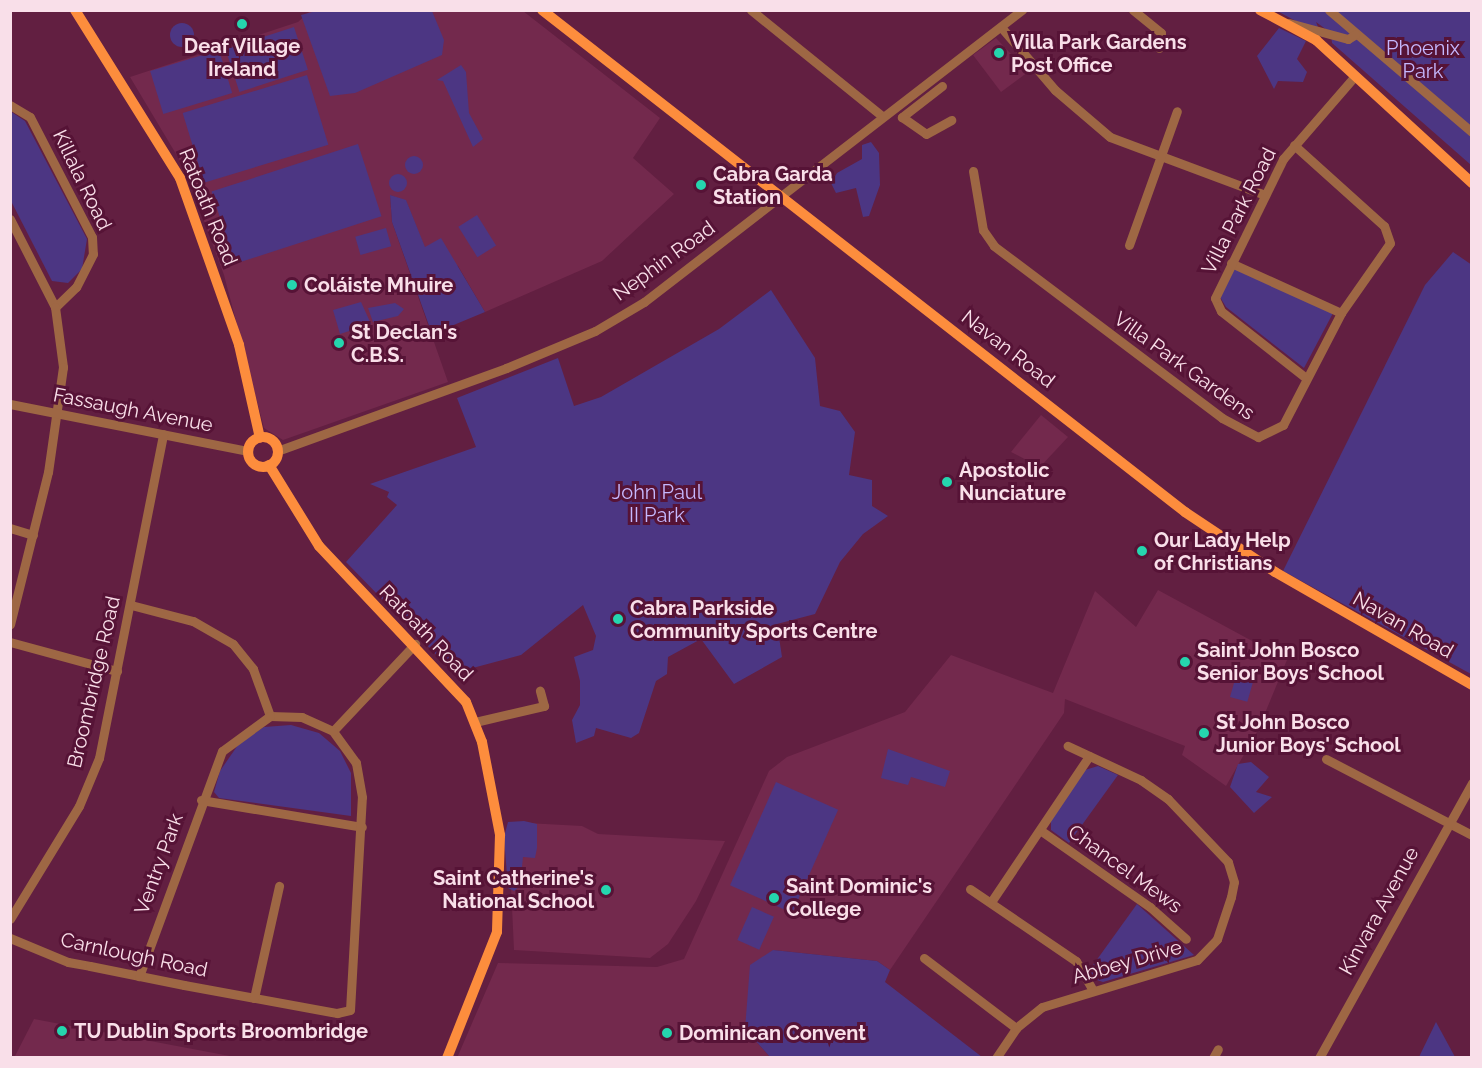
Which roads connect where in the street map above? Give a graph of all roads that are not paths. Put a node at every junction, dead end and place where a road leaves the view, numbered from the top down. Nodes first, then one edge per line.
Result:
1 (75, 10) edge
2 (542, 10) edge
3 (751, 10) edge
4 (1022, 10) edge
5 (1133, 10) edge
6 (1260, 10) edge
7 (1329, 10) edge
8 (1001, 27) junction
9 (1356, 34) junction
10 (1321, 36) junction
11 (1159, 48) dead end
12 (1355, 76) junction
13 (930, 80) junction
14 (10, 105) edge
15 (1177, 111) dead end
16 (882, 116) junction
17 (951, 120) dead end
18 (1472, 132) edge
19 (1294, 146) junction
20 (1160, 159) junction
21 (973, 171) dead end
22 (1472, 183) edge
23 (779, 194) junction
24 (1264, 195) junction
25 (10, 219) edge
26 (1129, 245) dead end
27 (1231, 263) junction
28 (55, 307) junction
29 (1341, 313) junction
30 (1306, 378) junction
31 (10, 404) edge
32 (59, 413) junction
33 (163, 434) junction
34 (260, 438) junction
35 (277, 451) junction
36 (248, 452) junction
37 (269, 465) junction
38 (10, 528) edge
39 (33, 535) junction
40 (130, 605) junction
41 (10, 624) edge
42 (10, 642) edge
43 (415, 644) junction
44 (117, 671) junction
45 (1472, 684) edge
46 (540, 691) dead end
47 (270, 716) junction
48 (476, 722) junction
49 (333, 732) junction
50 (1068, 746) dead end
51 (1089, 756) junction
52 (1326, 759) dead end
53 (1472, 783) edge
54 (201, 800) junction
55 (1449, 824) junction
56 (362, 827) junction
57 (1040, 830) junction
58 (1472, 835) edge
59 (279, 886) dead end
60 (970, 889) dead end
61 (991, 902) junction
62 (10, 919) edge
63 (10, 938) edge
64 (1186, 939) dead end
65 (924, 958) dead end
66 (139, 976) junction
67 (1092, 989) junction
68 (254, 998) junction
69 (1016, 1028) junction
70 (1218, 1049) dead end
71 (447, 1058) edge
72 (996, 1058) edge
73 (1213, 1058) edge
74 (1319, 1058) edge

1 - 34 main road, Ratoath Road
2 - 23 main road, Navan Road
3 - 16 street
4 - 8 street, Nephin Road
5 - 11 street
6 - 10 main road
7 - 9 street
8 - 13 street, Nephin Road
8 - 20 street
9 - 10 street
9 - 18 street
10 - 12 main road
12 - 19 street, Villa Park Road
12 - 22 main road
13 - 16 street, Nephin Road
13 - 17 street
14 - 28 street, Killala Road
15 - 20 street
16 - 23 street, Nephin Road
19 - 24 street, Villa Park Road
19 - 29 street, Villa Park Gardens
20 - 24 street
20 - 26 street
21 - 30 street, Villa Park Gardens
23 - 35 street, Nephin Road
23 - 45 main road, Navan Road
24 - 27 street, Villa Park Road
25 - 28 street
27 - 29 street
27 - 30 street, Villa Park Road
28 - 32 street
29 - 30 street, Villa Park Gardens
31 - 32 street, Fassaugh Avenue
32 - 33 street, Fassaugh Avenue
32 - 39 street
33 - 36 street, Fassaugh Avenue
33 - 40 street, Broombridge Road
34 - 35 main road
34 - 36 main road
35 - 37 main road
36 - 37 main road
37 - 43 main road, Ratoath Road
38 - 39 street
39 - 41 street
40 - 44 street, Broombridge Road
40 - 47 street
42 - 44 street
43 - 48 main road, Ratoath Road
43 - 49 street
44 - 62 street, Broombridge Road
46 - 48 street
47 - 49 street
47 - 54 street, Ventry Park
48 - 71 main road, Ratoath Road
49 - 56 street
50 - 51 street, Abbey Drive
51 - 57 street
51 - 67 street, Abbey Drive
52 - 55 street
53 - 55 street, Kinvara Avenue
54 - 56 street, Ventry Park
54 - 66 street, Ventry Park
55 - 58 street
55 - 74 street, Kinvara Avenue
56 - 68 street, Carnlough Road
57 - 61 street
57 - 64 street, Chancel Mews
59 - 68 street
60 - 61 street
61 - 67 street
63 - 66 street, Carnlough Road
65 - 69 street
66 - 68 street, Carnlough Road
67 - 69 street, Abbey Drive
69 - 72 street, Abbey Drive
70 - 73 street

